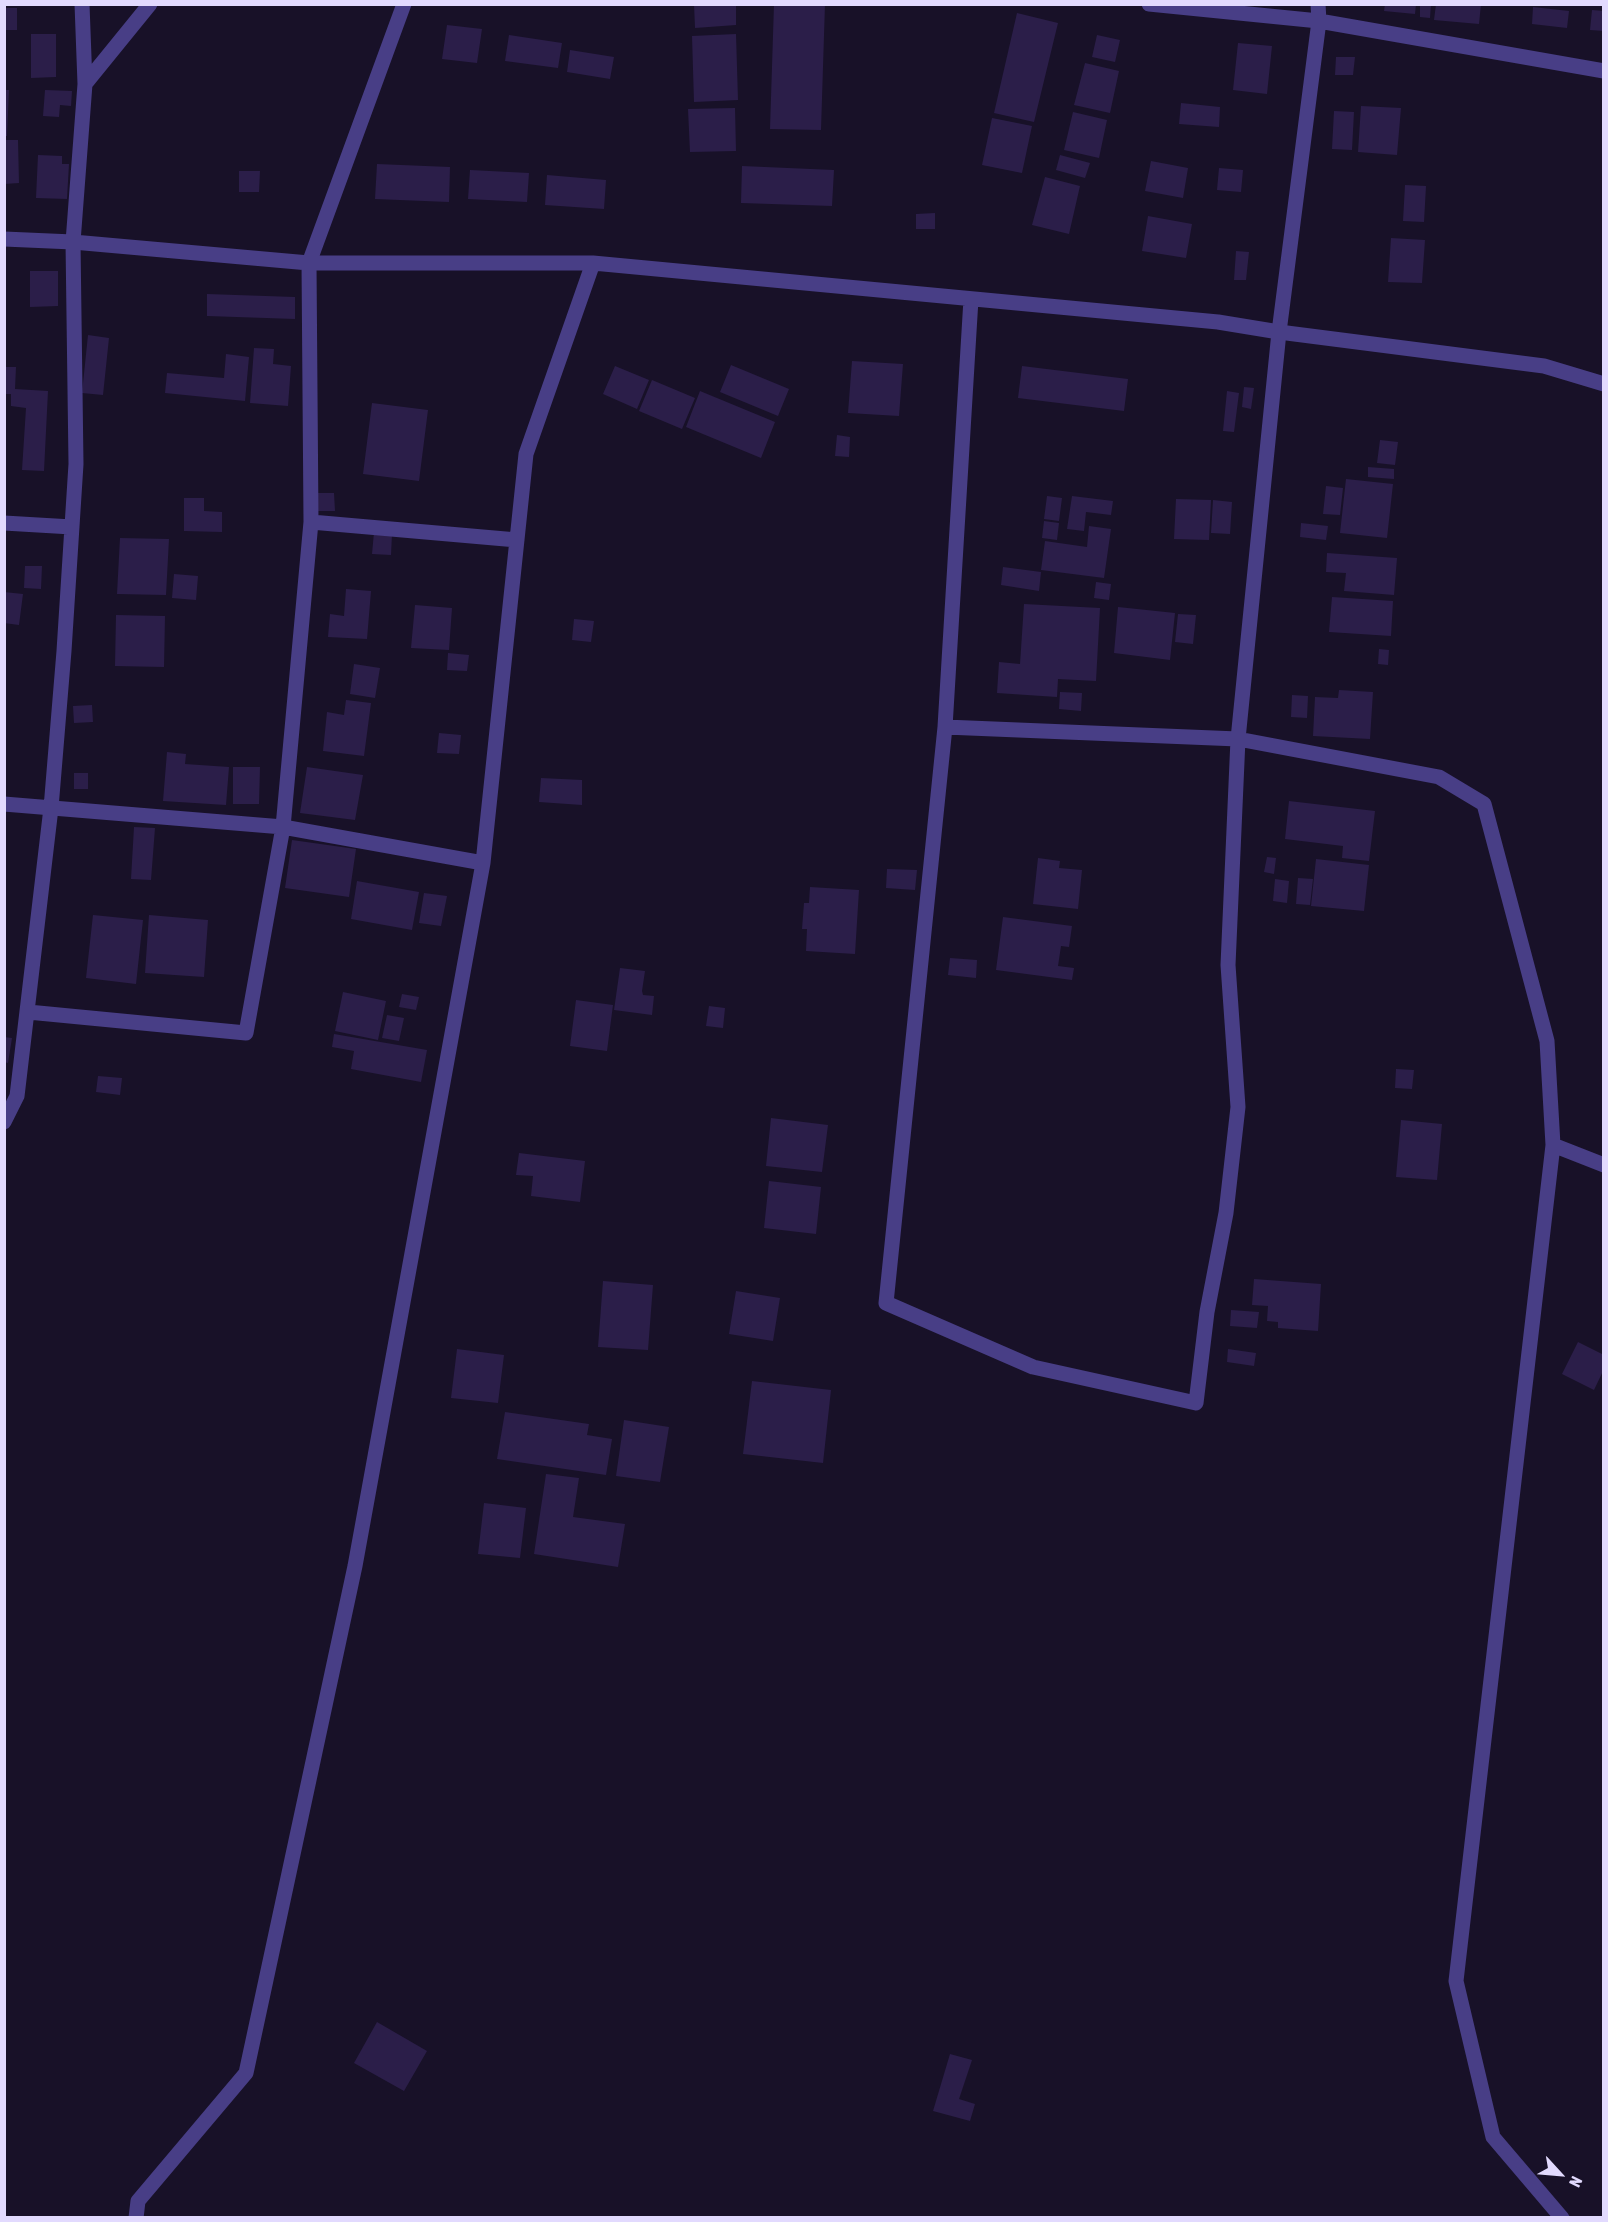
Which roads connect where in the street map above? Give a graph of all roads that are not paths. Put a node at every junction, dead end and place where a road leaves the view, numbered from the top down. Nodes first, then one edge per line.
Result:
1 (82, 4) edge
2 (150, 4) edge
3 (404, 4) edge
4 (1149, 4) edge
5 (1318, 4) edge
6 (1319, 21) junction
7 (1604, 70) edge
8 (85, 84) junction
9 (4, 239) edge
10 (73, 242) junction
11 (309, 263) junction
12 (593, 263) junction
13 (971, 299) junction
14 (1279, 332) junction
15 (1604, 384) edge
16 (311, 522) junction
17 (4, 523) edge
18 (72, 527) junction
19 (517, 540) junction
20 (945, 727) junction
21 (1238, 739) junction
22 (4, 804) edge
23 (51, 808) junction
24 (283, 827) junction
25 (483, 863) junction
26 (28, 1012) junction
27 (4, 1122) edge
28 (1553, 1145) junction
29 (1604, 1165) edge
30 (136, 2217) edge
31 (1562, 2217) edge

1 - 8 street
2 - 8 street
3 - 11 street
4 - 6 street
5 - 6 street
6 - 7 street
6 - 14 street
8 - 10 street
9 - 10 street
10 - 11 street
10 - 18 street
11 - 12 street
11 - 16 street
12 - 13 street
12 - 19 street
13 - 14 street
13 - 20 street
14 - 15 street
14 - 21 street
16 - 19 street
16 - 24 street
17 - 18 street
18 - 23 street
19 - 25 street
20 - 21 street
20 - 21 street
21 - 28 street
22 - 23 street
23 - 24 street
23 - 26 street
24 - 25 street
24 - 26 street
25 - 30 street
26 - 27 street
28 - 29 street
28 - 31 street

